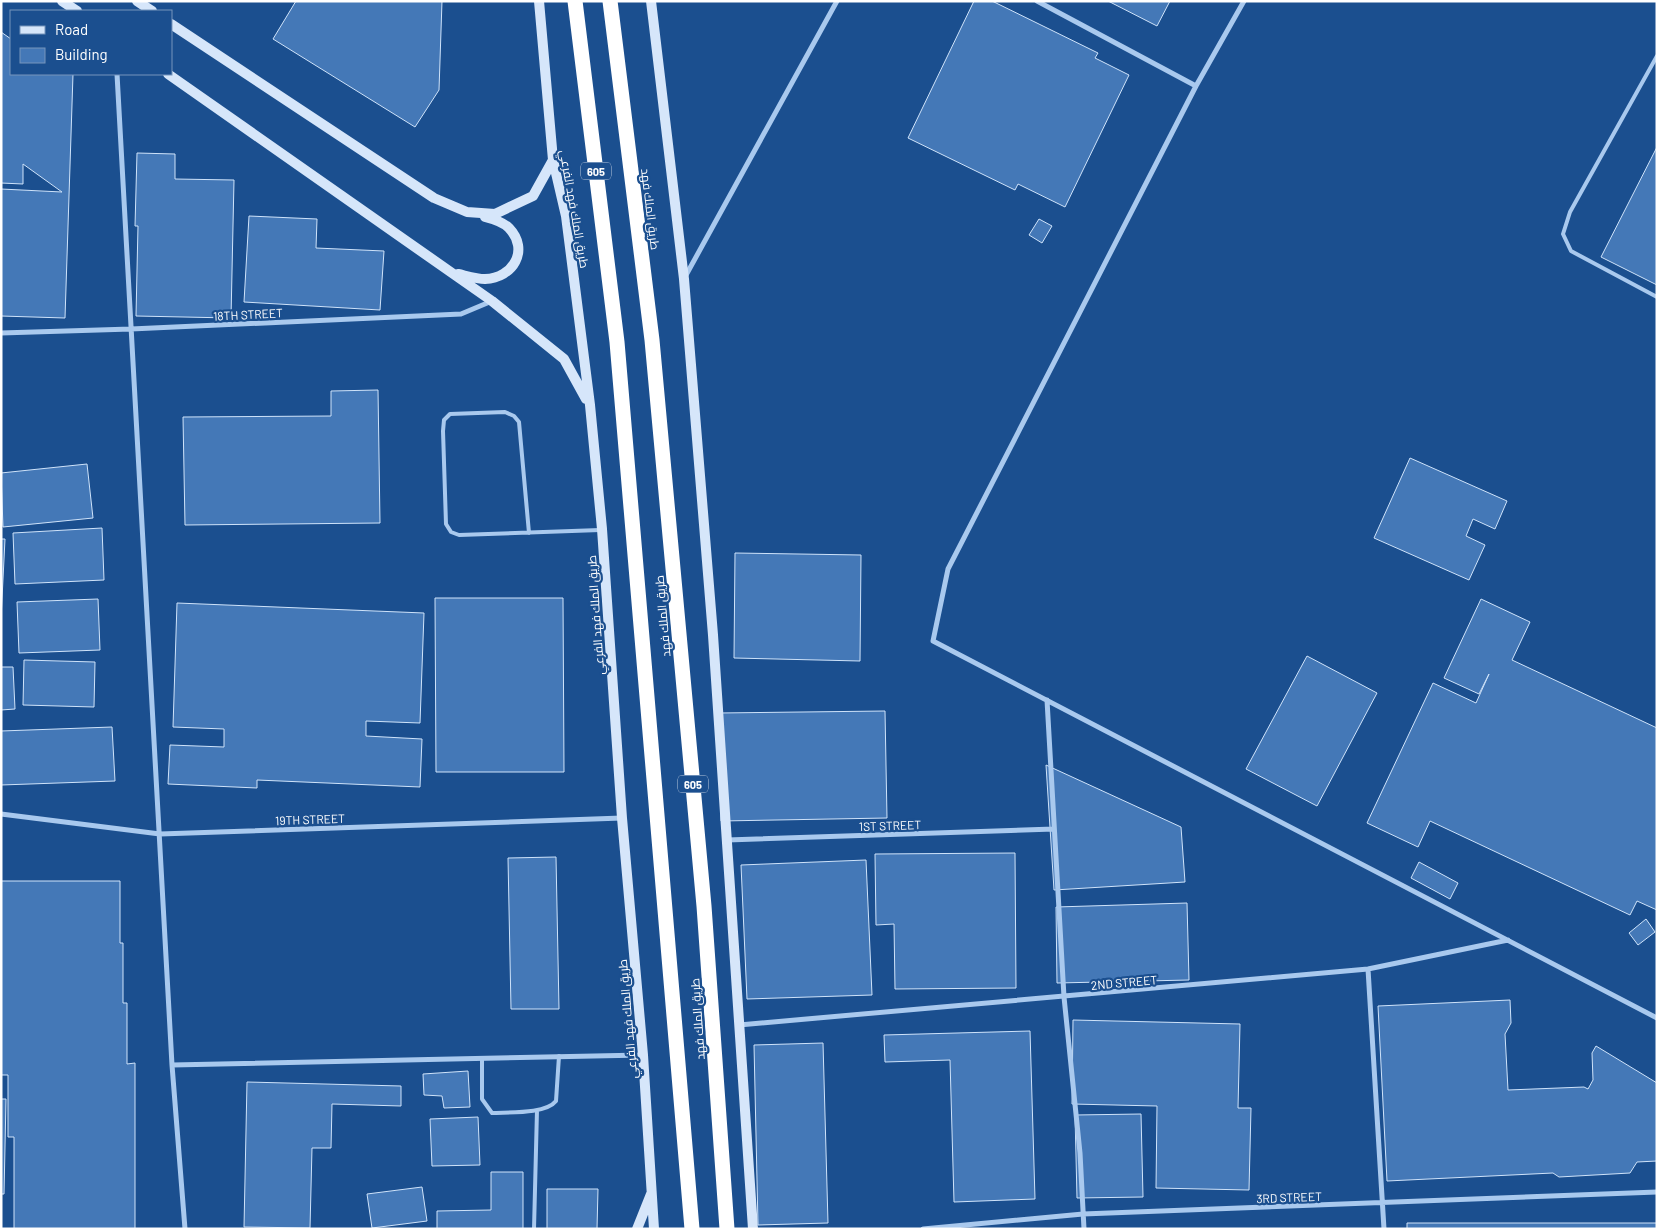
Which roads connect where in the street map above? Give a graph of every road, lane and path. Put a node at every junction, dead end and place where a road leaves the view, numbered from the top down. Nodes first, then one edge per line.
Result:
1 (62, 1) edge
2 (137, 1) edge
3 (539, 1) edge
4 (575, 1) edge
5 (610, 1) edge
6 (651, 1) edge
7 (837, 1) edge
8 (1037, 1) edge
9 (1244, 1) edge
10 (76, 10) edge
11 (150, 10) edge
12 (172, 25) edge
13 (1657, 56) edge
14 (117, 75) edge
15 (169, 75) edge
16 (1196, 86) junction
17 (553, 160) junction
18 (467, 212) junction
19 (455, 274) junction
20 (684, 279) junction
21 (1657, 297) edge
22 (492, 301) junction
23 (131, 329) junction
24 (1, 333) edge
25 (590, 405) junction
26 (602, 530) junction
27 (529, 533) junction
28 (1046, 700) junction
29 (1, 814) edge
30 (622, 818) junction
31 (1054, 829) junction
32 (160, 834) junction
33 (727, 840) junction
34 (1508, 940) junction
35 (1368, 969) junction
36 (1064, 997) junction
37 (1657, 1018) edge
38 (739, 1025) junction
39 (643, 1054) junction
40 (559, 1056) junction
41 (482, 1058) junction
42 (172, 1065) junction
43 (538, 1110) junction
44 (653, 1191) junction
45 (1657, 1192) edge
46 (1382, 1203) junction
47 (1083, 1214) junction
48 (185, 1229) edge
49 (534, 1229) edge
50 (637, 1229) edge
51 (654, 1229) edge
52 (692, 1229) edge
53 (728, 1229) edge
54 (753, 1229) edge
55 (923, 1229) edge
56 (1084, 1229) edge
57 (1384, 1229) edge

1 - 10 main road
2 - 11 main road
3 - 17 main road, طريق الملك فهد الفرعي
4 - 52 highway, طريق الملك فهد / 605
5 - 53 highway, طريق الملك فهد / 605
6 - 20 main road
7 - 20 street
8 - 16 street
9 - 16 street
12 - 18 main road
13 - 21 lane
14 - 23 street
15 - 19 main road
16 - 28 street
17 - 18 main road
17 - 25 main road, طريق الملك فهد الفرعي
18 - 19 main road
19 - 22 main road
20 - 33 main road
22 - 23 street, 18TH STREET
22 - 25 main road
23 - 24 street, 18TH STREET
23 - 32 street
25 - 26 main road, طريق الملك فهد الفرعي
26 - 27 lane
26 - 30 main road, طريق الملك فهد الفرعي
27 - 27 lane
28 - 31 street
28 - 34 street
29 - 32 street, 19TH STREET
30 - 32 street, 19TH STREET
30 - 39 main road, طريق الملك فهد الفرعي
31 - 33 street, 1ST STREET
31 - 36 street
32 - 42 street
33 - 38 main road
34 - 35 street, 2ND STREET
34 - 37 street
35 - 36 street, 2ND STREET
35 - 46 street
36 - 38 street, 2ND STREET
36 - 47 street
38 - 54 main road
39 - 40 street
39 - 44 main road, طريق الملك فهد الفرعي
40 - 41 street
40 - 43 lane
41 - 42 street
41 - 43 lane
42 - 48 street
43 - 49 lane
44 - 50 main road
44 - 51 main road, طريق الملك فهد الفرعي
45 - 46 street, 3RD STREET
46 - 47 street, 3RD STREET
46 - 57 street
47 - 55 street, 3RD STREET
47 - 56 street

